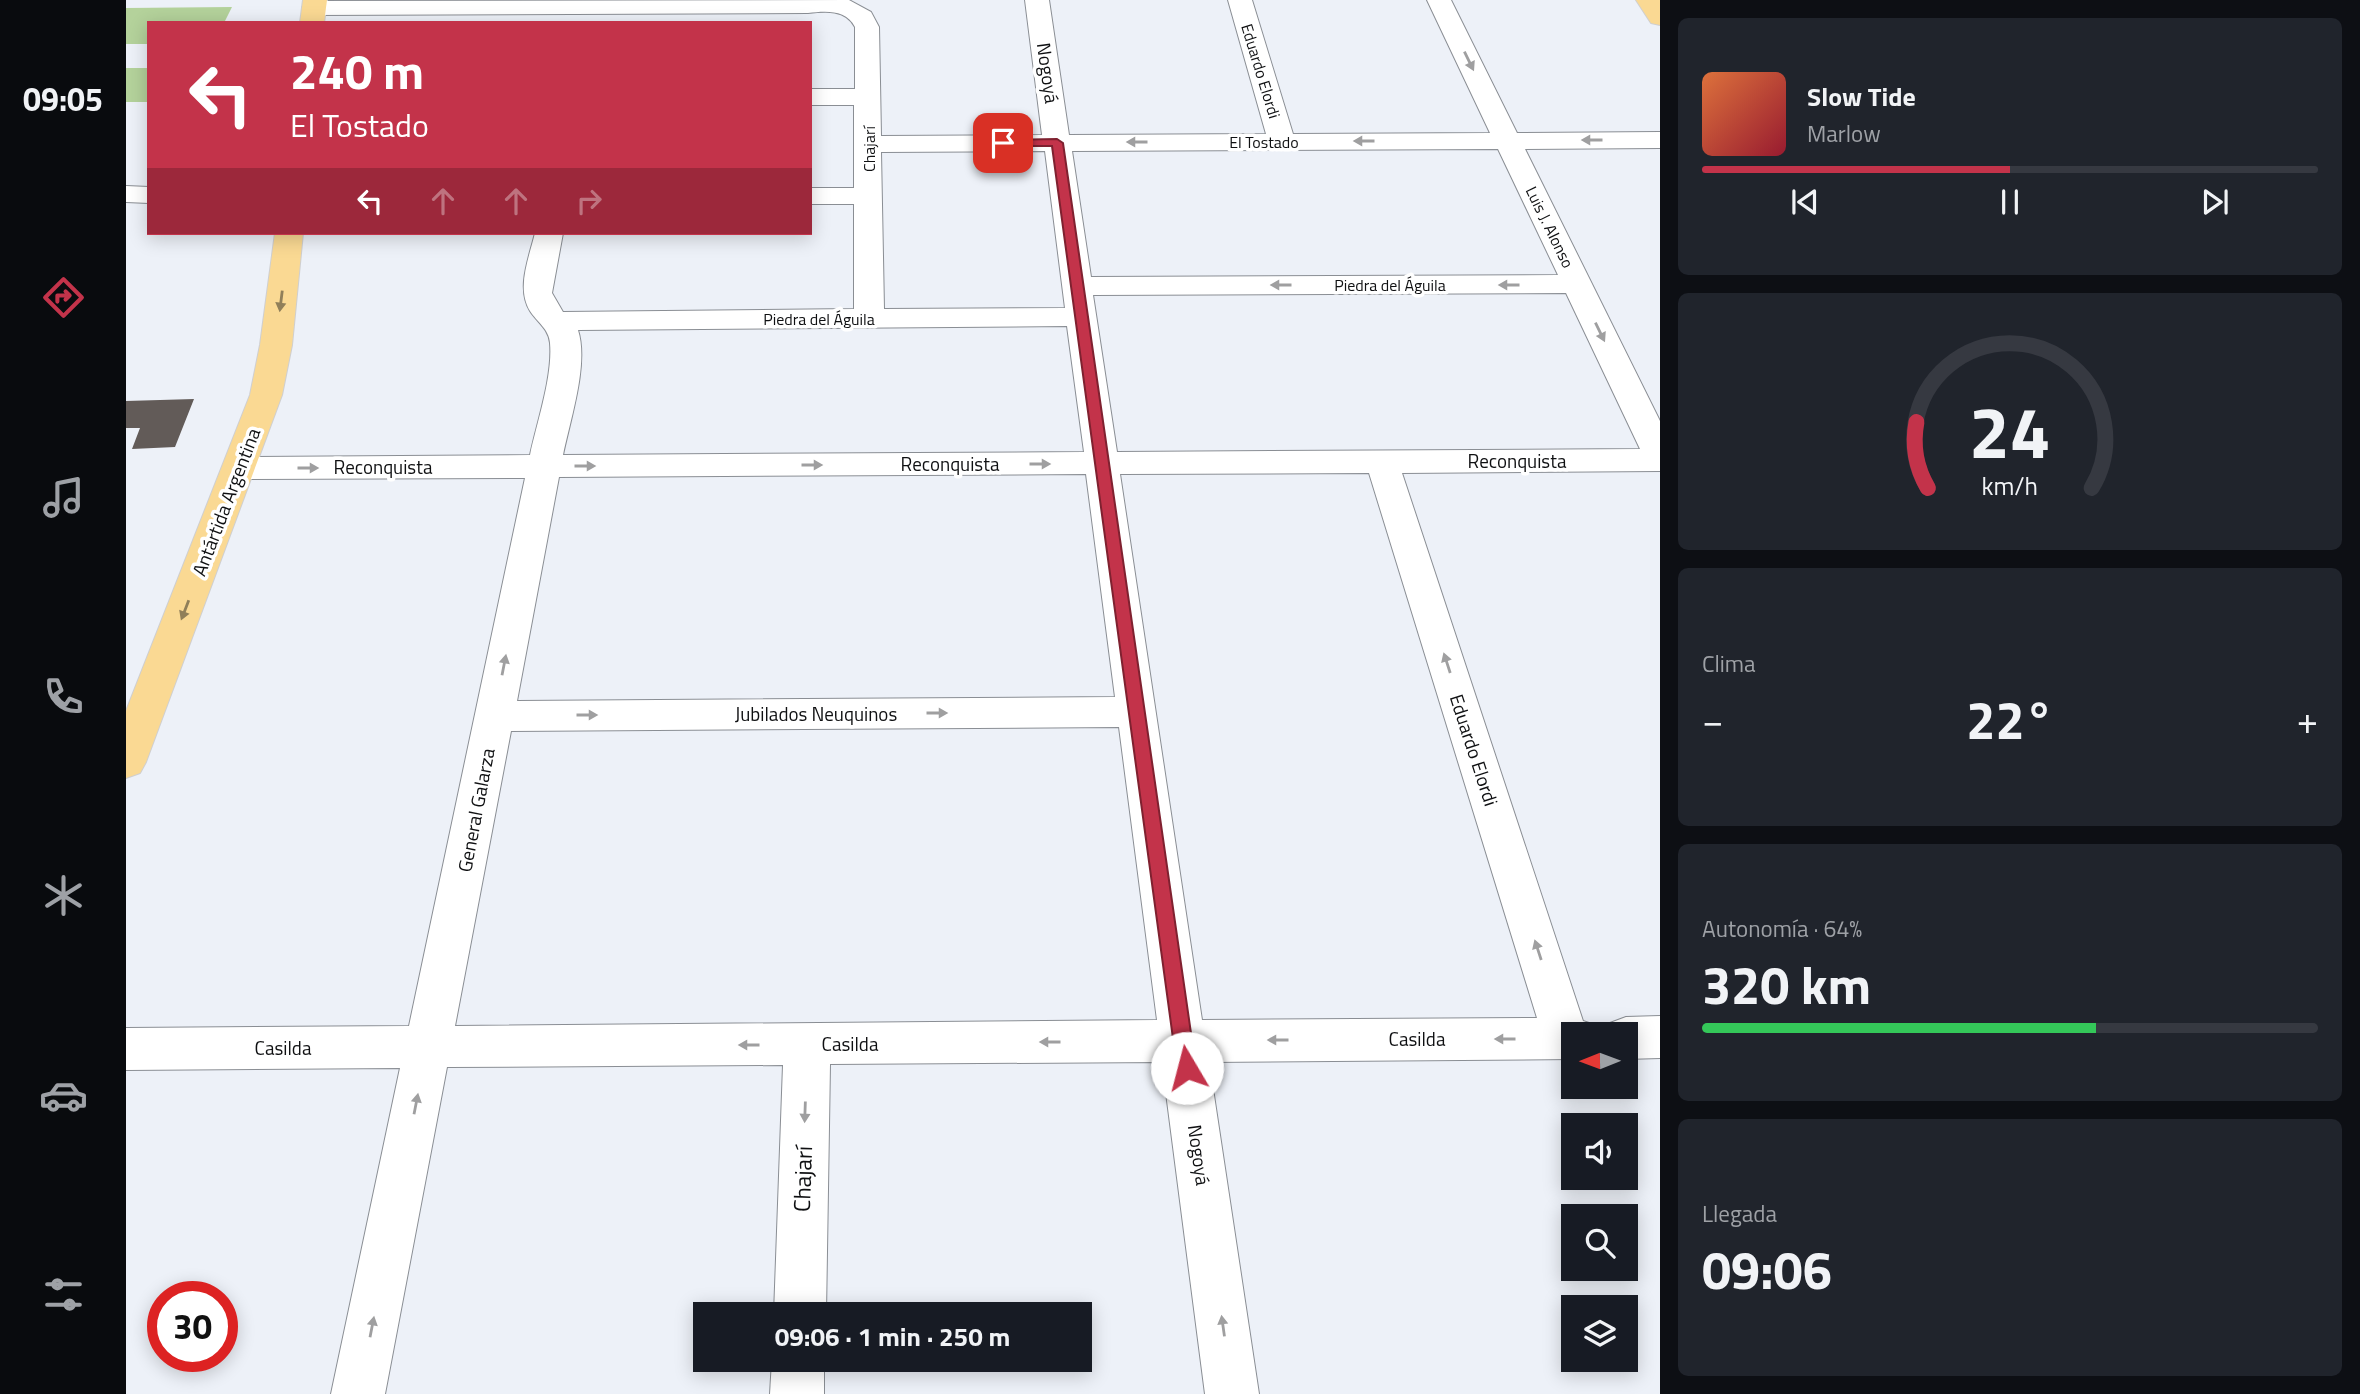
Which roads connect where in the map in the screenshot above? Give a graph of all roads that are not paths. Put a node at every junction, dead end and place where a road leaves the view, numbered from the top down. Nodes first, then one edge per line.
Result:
1 (1037, 0) edge
2 (1240, 0) edge
3 (1439, 0) edge
4 (1647, 0) edge
5 (834, 2) edge
6 (314, 10) edge
7 (599, 15) edge
8 (1660, 18) edge
9 (812, 97) edge
10 (868, 97) junction
11 (1660, 140) edge
12 (1508, 141) junction
13 (1282, 142) junction
14 (1057, 143) junction
15 (869, 144) junction
16 (126, 194) edge
17 (147, 195) edge
18 (812, 196) edge
19 (869, 196) junction
20 (289, 235) edge
21 (549, 235) edge
22 (1577, 284) junction
23 (1079, 301) junction
24 (869, 318) junction
25 (556, 321) junction
26 (1660, 455) edge
27 (1660, 460) edge
28 (1382, 462) junction
29 (1102, 463) junction
30 (544, 466) junction
31 (240, 468) junction
32 (1137, 712) junction
33 (494, 716) junction
34 (126, 762) edge
35 (1565, 1022) edge
36 (1660, 1037) edge
37 (1561, 1038) edge
38 (1638, 1038) edge
39 (1183, 1041) junction
40 (807, 1044) junction
41 (428, 1047) junction
42 (126, 1049) edge
43 (800, 1302) edge
44 (798, 1372) edge
45 (358, 1394) edge
46 (797, 1394) edge
47 (1232, 1394) edge

1 - 14 street, Nogoyá
2 - 13 street, Eduardo Elordi
3 -> 12 street, Luis J. Alonso
4 - 8 main road
5 - 7 street
5 - 10 street, Chajarí
6 - 7 street
9 - 10 street
10 - 15 street, Chajarí
11 -> 12 street, El Tostado
12 -> 13 street, El Tostado
12 - 22 street, Luis J. Alonso
13 -> 14 street, El Tostado
14 - 15 street, El Tostado
14 - 23 street, Nogoyá
15 - 19 street, Chajarí
16 - 17 street
18 - 19 street
19 - 24 street, Chajarí
20 -> 31 main road, Antártida Argentina
21 - 25 street, General Galarza
22 -> 23 street, Piedra del Águila
22 -> 26 street, Luis J. Alonso
23 - 24 street, Piedra del Águila
23 - 29 street, Nogoyá
24 - 25 street, Piedra del Águila
25 - 30 street, General Galarza
27 - 28 street, Reconquista
28 - 29 street, Reconquista
35 -> 28 street, Eduardo Elordi
30 -> 29 street, Reconquista
29 - 32 street, Nogoyá
31 -> 30 street, Reconquista
33 -> 30 street, General Galarza
31 -> 34 main road, Antártida Argentina
33 -> 32 street, Jubilados Neuquinos
32 - 39 street, Nogoyá
33 - 41 street, General Galarza
36 - 38 street
37 -> 39 street, Casilda
39 -> 40 street, Casilda
47 -> 39 street, Nogoyá
40 -> 41 street, Casilda
40 -> 43 street, Chajarí
41 - 42 street, Casilda
45 -> 41 street, General Galarza
44 - 46 street

